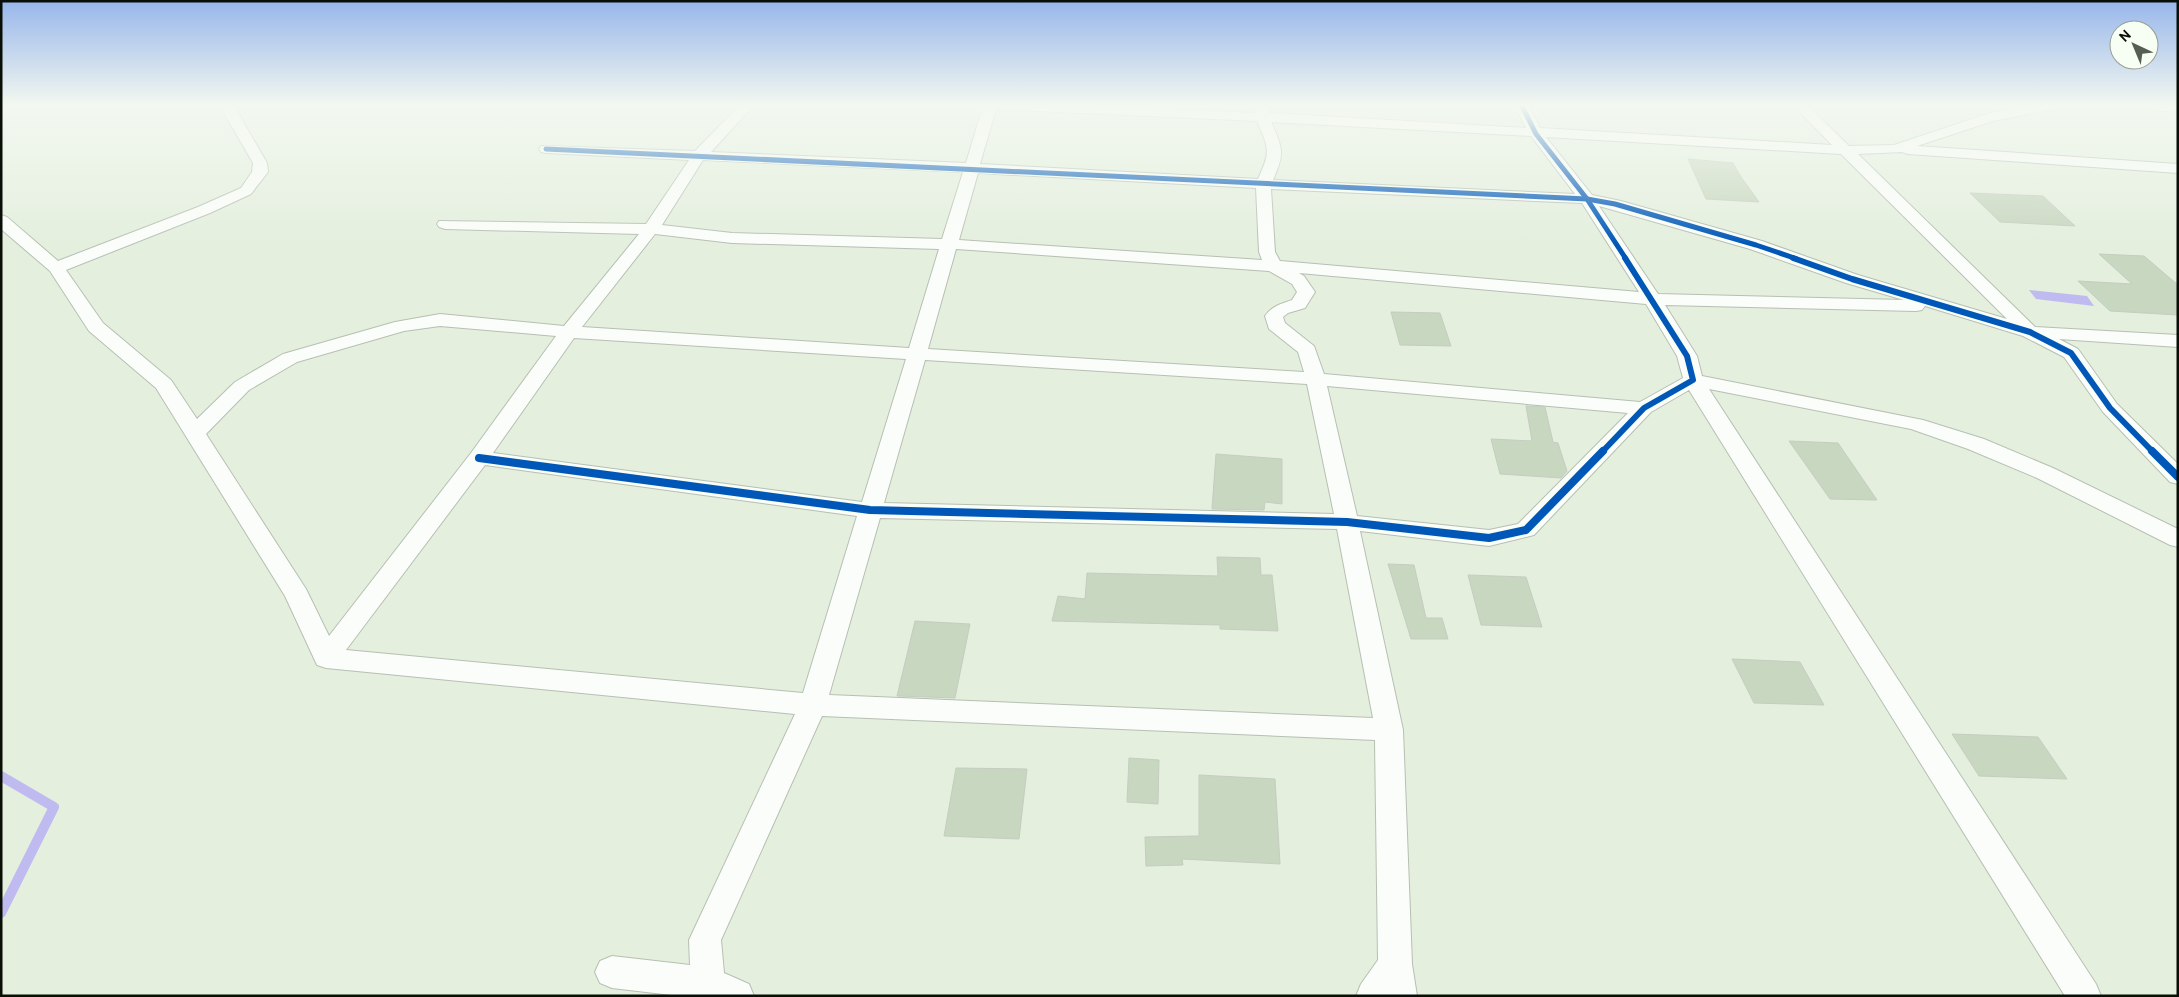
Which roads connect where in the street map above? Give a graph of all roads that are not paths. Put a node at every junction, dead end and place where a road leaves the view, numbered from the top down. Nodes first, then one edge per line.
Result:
1 (254, 153) edge
2 (613, 153) edge
3 (702, 153) edge
4 (976, 153) edge
5 (1275, 153) edge
6 (1551, 153) edge
7 (1850, 153) edge
8 (1945, 153) edge
9 (698, 157) junction
10 (972, 168) junction
11 (2178, 169) edge
12 (1263, 184) junction
13 (1587, 199) junction
14 (1, 220) edge
15 (445, 224) dead end
16 (652, 229) junction
17 (950, 244) junction
18 (1273, 266) junction
19 (56, 268) junction
20 (1652, 299) junction
21 (1948, 306) junction
22 (569, 332) junction
23 (2030, 332) junction
24 (2178, 341) edge
25 (917, 353) junction
26 (1316, 379) junction
27 (1693, 380) junction
28 (1644, 408) junction
29 (196, 432) junction
30 (479, 458) junction
31 (2178, 477) edge
32 (870, 510) junction
33 (1347, 522) junction
34 (2178, 539) edge
35 (326, 658) junction
36 (813, 706) junction
37 (1389, 730) junction
38 (1395, 964) junction
39 (612, 972) dead end
40 (722, 990) edge
41 (1373, 996) edge
42 (1400, 996) edge
43 (2084, 996) edge

1 - 19 street
2 - 9 street
3 - 9 street
4 - 10 street
5 - 12 street
6 - 13 street
7 - 23 street
8 - 11 street
9 - 10 street
9 - 16 street
10 - 12 street
10 - 17 street
12 - 13 street
12 - 18 street
13 - 20 street
13 - 21 street
14 - 19 street
15 - 16 street
16 - 17 street
16 - 22 street
17 - 18 street
17 - 25 street
18 - 20 street
18 - 26 street
19 - 29 street
20 - 21 street
20 - 27 street
21 - 23 street
22 - 25 street
22 - 29 street
22 - 30 street
23 - 24 street
23 - 31 street
25 - 26 street
25 - 32 street
26 - 28 street
26 - 33 street
27 - 28 street
27 - 34 street
27 - 43 street
28 - 33 street
29 - 35 street
30 - 32 street
30 - 35 street
32 - 33 street
32 - 36 street
33 - 37 street
35 - 36 street
36 - 37 street
36 - 40 street
37 - 38 street
38 - 41 street
38 - 42 street
39 - 40 street

